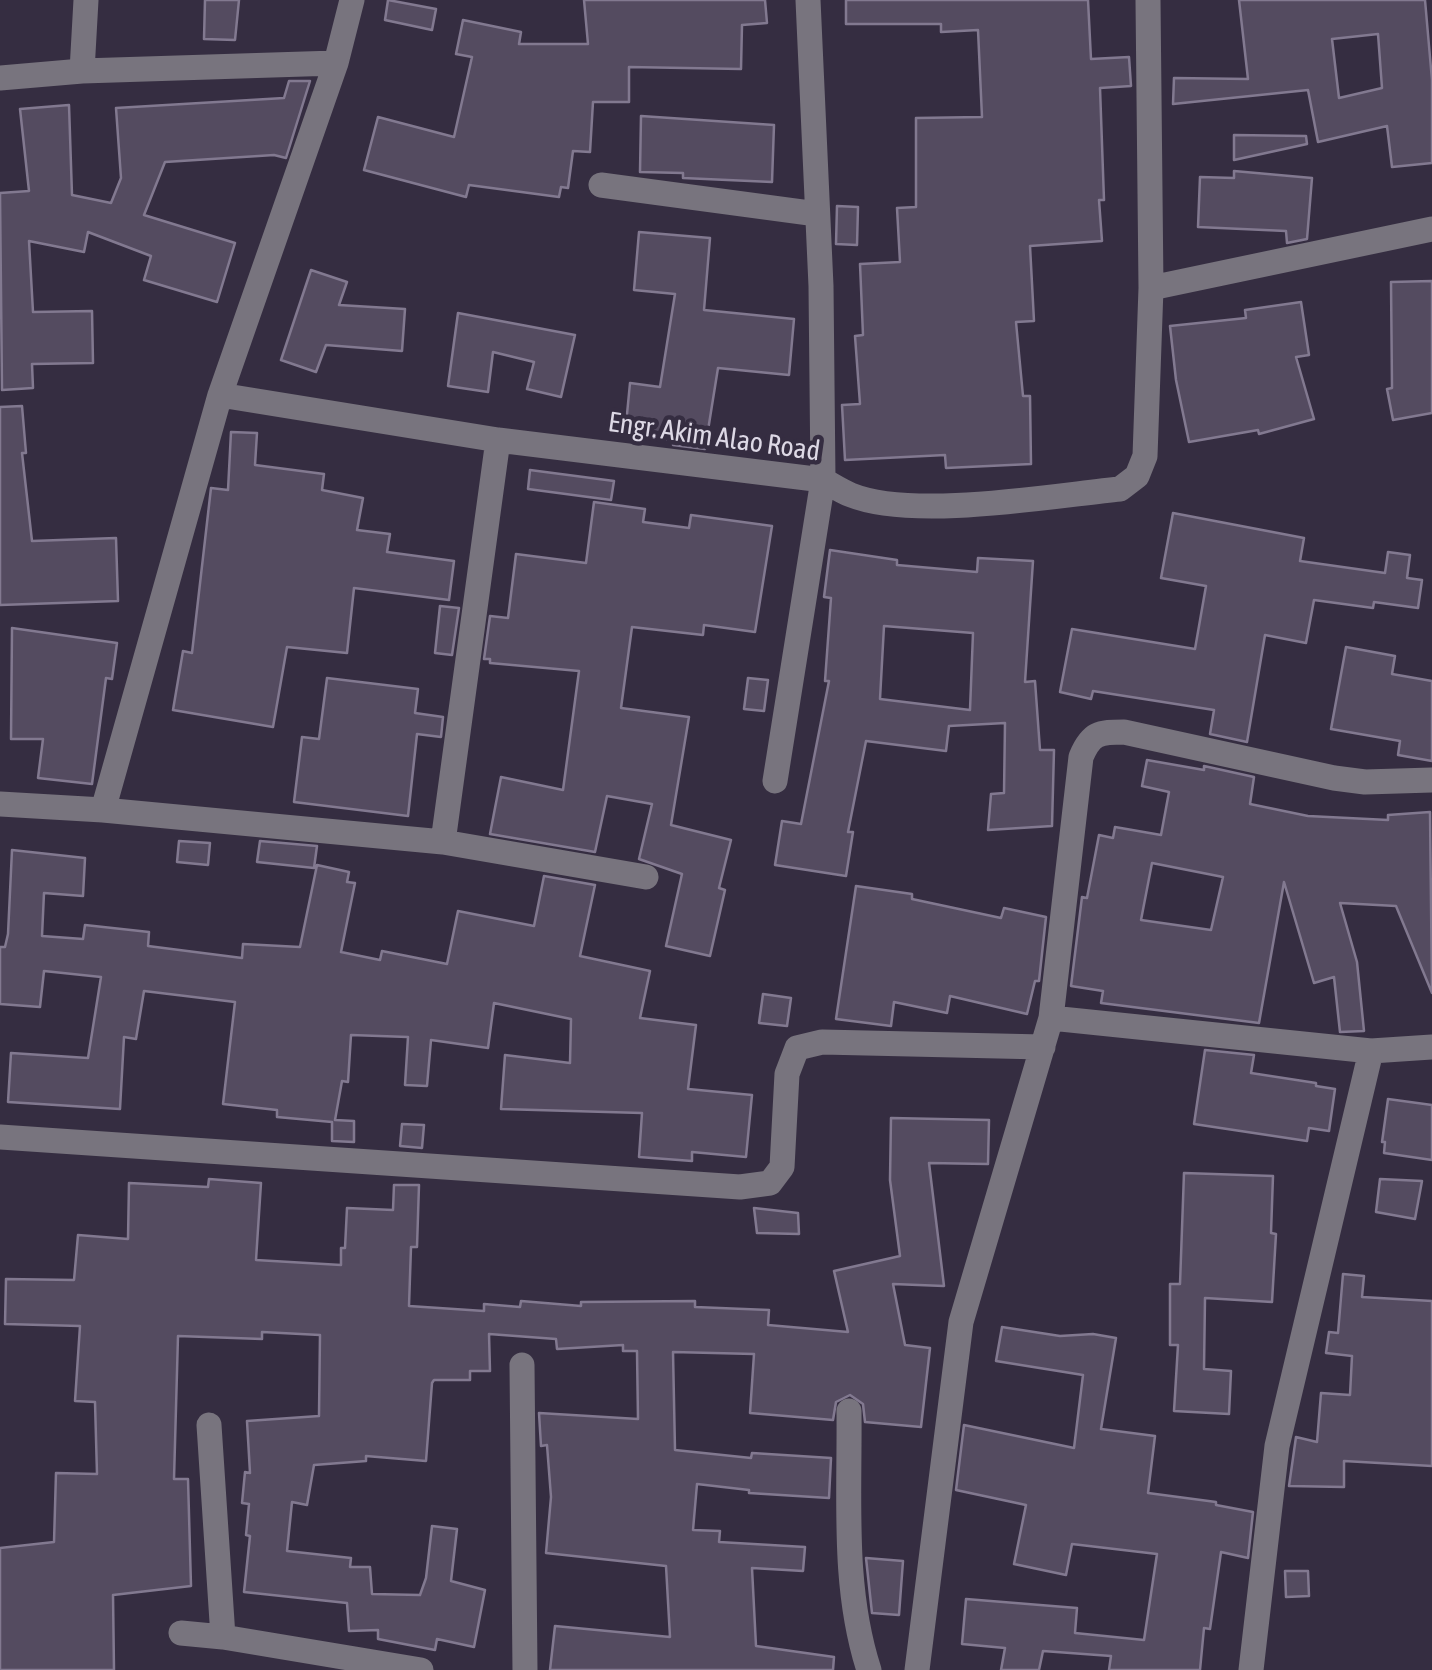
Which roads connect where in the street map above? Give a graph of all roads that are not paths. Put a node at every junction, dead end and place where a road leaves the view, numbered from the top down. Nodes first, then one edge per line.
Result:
1 (86, 0) edge
2 (352, 0) edge
3 (808, 0) edge
4 (1148, 0) edge
5 (336, 63) junction
6 (82, 71) junction
7 (0, 78) edge
8 (601, 185) dead end
9 (818, 214) junction
10 (1432, 229) edge
11 (1151, 288) junction
12 (220, 395) junction
13 (498, 440) junction
14 (824, 480) junction
15 (1432, 780) edge
16 (775, 781) dead end
17 (0, 804) edge
18 (102, 810) junction
19 (443, 842) junction
20 (646, 876) dead end
21 (1051, 1018) junction
22 (1043, 1047) junction
23 (1432, 1048) edge
24 (1372, 1051) junction
25 (0, 1137) edge
26 (522, 1365) dead end
27 (849, 1410) dead end
28 (209, 1425) dead end
29 (181, 1633) dead end
30 (223, 1637) junction
31 (422, 1670) edge
32 (525, 1670) edge
33 (868, 1670) edge
34 (917, 1670) edge
35 (1251, 1670) edge

1 - 6 street
2 - 5 street
3 - 9 street
4 - 11 street, Engr. Akim Alao Road
5 - 6 street
5 - 12 street
6 - 7 street
8 - 9 street
9 - 14 street
10 - 11 street
11 - 14 street, Engr. Akim Alao Road
12 - 13 street, Engr. Akim Alao Road
12 - 18 street
13 - 14 street, Engr. Akim Alao Road
13 - 19 street
14 - 16 street
15 - 21 street
17 - 18 street
18 - 19 street
19 - 20 street
21 - 22 street
21 - 24 street
22 - 25 street
22 - 34 street
23 - 24 street
24 - 35 street
26 - 32 street
27 - 33 street
28 - 30 street
29 - 30 street
30 - 31 street

